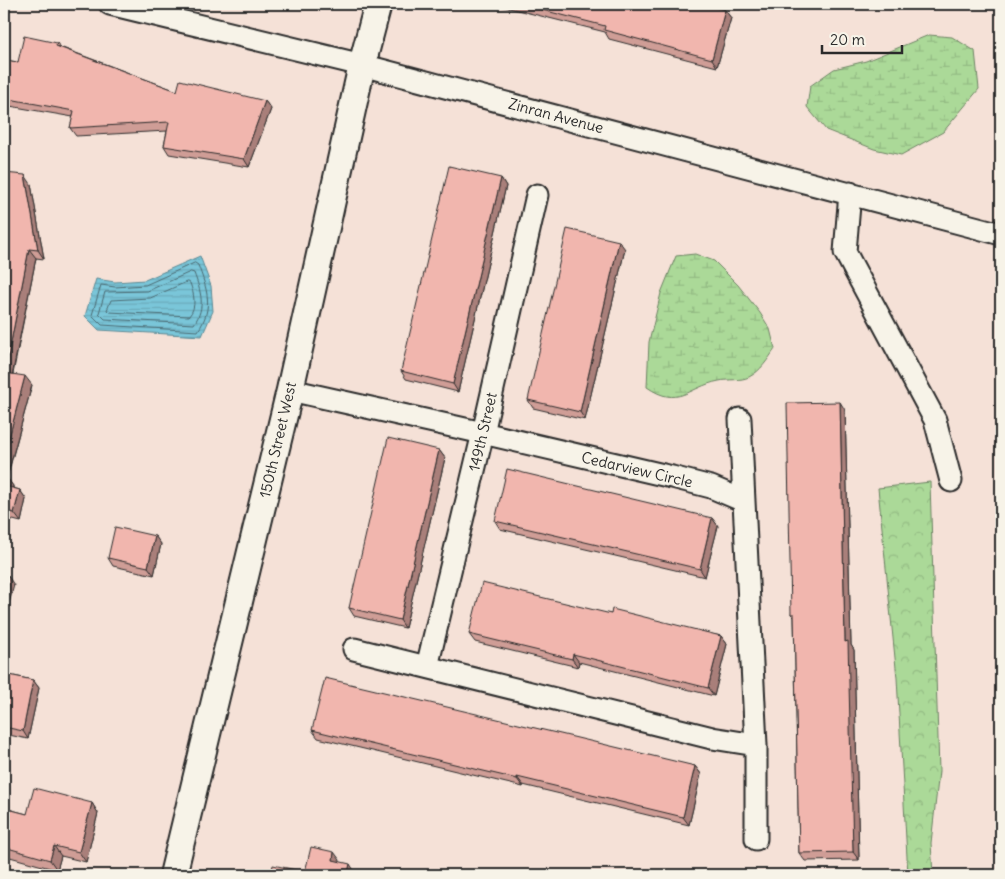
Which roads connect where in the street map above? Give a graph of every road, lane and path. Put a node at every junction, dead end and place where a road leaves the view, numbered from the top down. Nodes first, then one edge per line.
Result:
1 (110, 4) edge
2 (378, 4) edge
3 (362, 65) junction
4 (850, 193) junction
5 (537, 195) dead end
6 (1001, 234) edge
7 (290, 390) junction
8 (740, 419) dead end
9 (483, 433) junction
10 (951, 481) dead end
11 (744, 501) junction
12 (354, 649) dead end
13 (428, 667) junction
14 (756, 745) junction
15 (756, 839) dead end
16 (173, 875) edge

1 - 3 street, Zinran Avenue
2 - 3 street, 150th Street West
3 - 4 street, Zinran Avenue
3 - 7 street, 150th Street West
4 - 6 street, Zinran Avenue
4 - 10 street
5 - 9 street, 149th Street
7 - 9 street, Cedarview Circle
7 - 16 street, 150th Street West
8 - 11 street
9 - 11 street, Cedarview Circle
9 - 13 street, 149th Street
11 - 14 street
12 - 13 street
13 - 14 street
14 - 15 street

